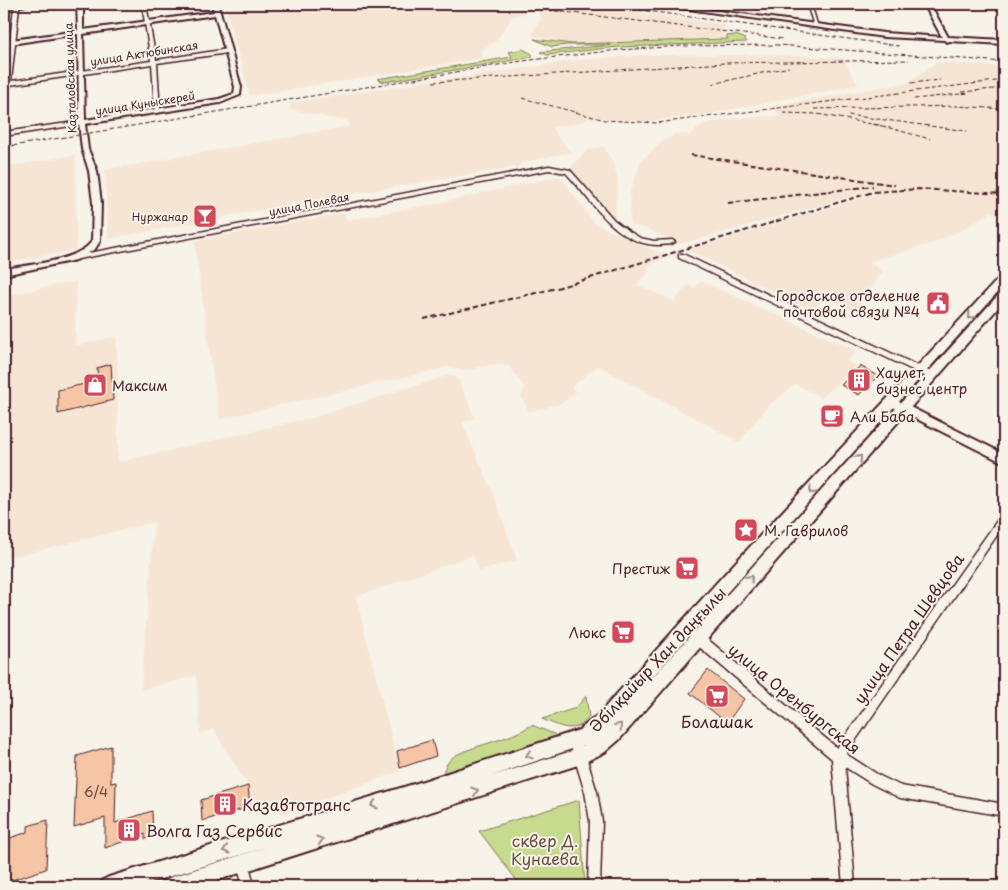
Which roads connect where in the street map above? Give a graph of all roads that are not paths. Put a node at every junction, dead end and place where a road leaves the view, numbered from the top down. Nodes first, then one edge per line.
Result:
1 (29, 4) edge
2 (80, 4) edge
3 (144, 4) edge
4 (215, 4) edge
5 (659, 4) edge
6 (809, 4) edge
7 (862, 4) edge
8 (868, 4) edge
9 (927, 4) edge
10 (16, 5) edge
11 (4, 7) edge
12 (700, 7) edge
13 (218, 13) junction
14 (147, 23) junction
15 (816, 26) junction
16 (79, 32) junction
17 (947, 40) junction
18 (12, 42) junction
19 (1004, 42) edge
20 (4, 43) edge
21 (228, 50) junction
22 (154, 62) junction
23 (81, 73) junction
24 (5, 84) edge
25 (158, 111) junction
26 (4, 115) edge
27 (82, 123) junction
28 (4, 134) edge
29 (672, 242) dead end
30 (681, 256) dead end
31 (73, 258) junction
32 (4, 272) edge
33 (1004, 280) edge
34 (1004, 295) edge
35 (926, 374) junction
36 (898, 405) junction
37 (1004, 459) edge
38 (1004, 518) edge
39 (692, 634) junction
40 (578, 748) junction
41 (838, 756) junction
42 (1004, 810) edge
43 (244, 864) junction
44 (109, 886) edge
45 (171, 886) edge
46 (248, 886) edge
47 (594, 886) edge
48 (849, 886) edge

1 - 10 street
2 - 16 street, Казталовская улица
3 - 14 street
4 - 13 street
5 - 12 street
6 - 15 street
7 - 8 street
9 - 17 street
10 - 11 street
10 - 18 street
12 - 15 street
13 - 14 street
13 - 21 street
14 - 16 street
14 - 22 street
15 - 17 street
16 - 18 street
16 - 23 street, Казталовская улица
17 - 19 street
18 - 20 street
18 - 24 street
21 - 22 street, улица Актюбинская
21 - 25 street, улица Куныскерей
22 - 23 street, улица Актюбинская
22 - 25 street
23 - 24 street, улица Актюбинская
23 - 27 street, Казталовская улица
24 - 26 street
25 - 27 street, улица Куныскерей
27 - 28 street, улица Куныскерей
27 - 31 street, Казталовская улица
29 - 31 street, улица Полевая
30 - 35 street
31 - 32 street
33 -> 35 main road, Әбілқайыр Хан даңғылы
34 - 35 main road, Әбілқайыр Хан даңғылы
35 - 36 main road, Әбілқайыр Хан даңғылы
36 - 37 street
36 - 39 main road, Әбілқайыр Хан даңғылы
38 - 41 street, улица Петра Шевцова
39 - 40 main road, Әбілқайыр Хан даңғылы
39 - 41 street, улица Оренбургская
43 -> 40 main road, Әбілқайыр Хан даңғылы
40 -> 44 main road, Әбілқайыр Хан даңғылы
40 - 47 street
41 - 42 street, улица Оренбургская
41 - 48 street
43 - 45 main road, Әбілқайыр Хан даңғылы
43 - 46 street

